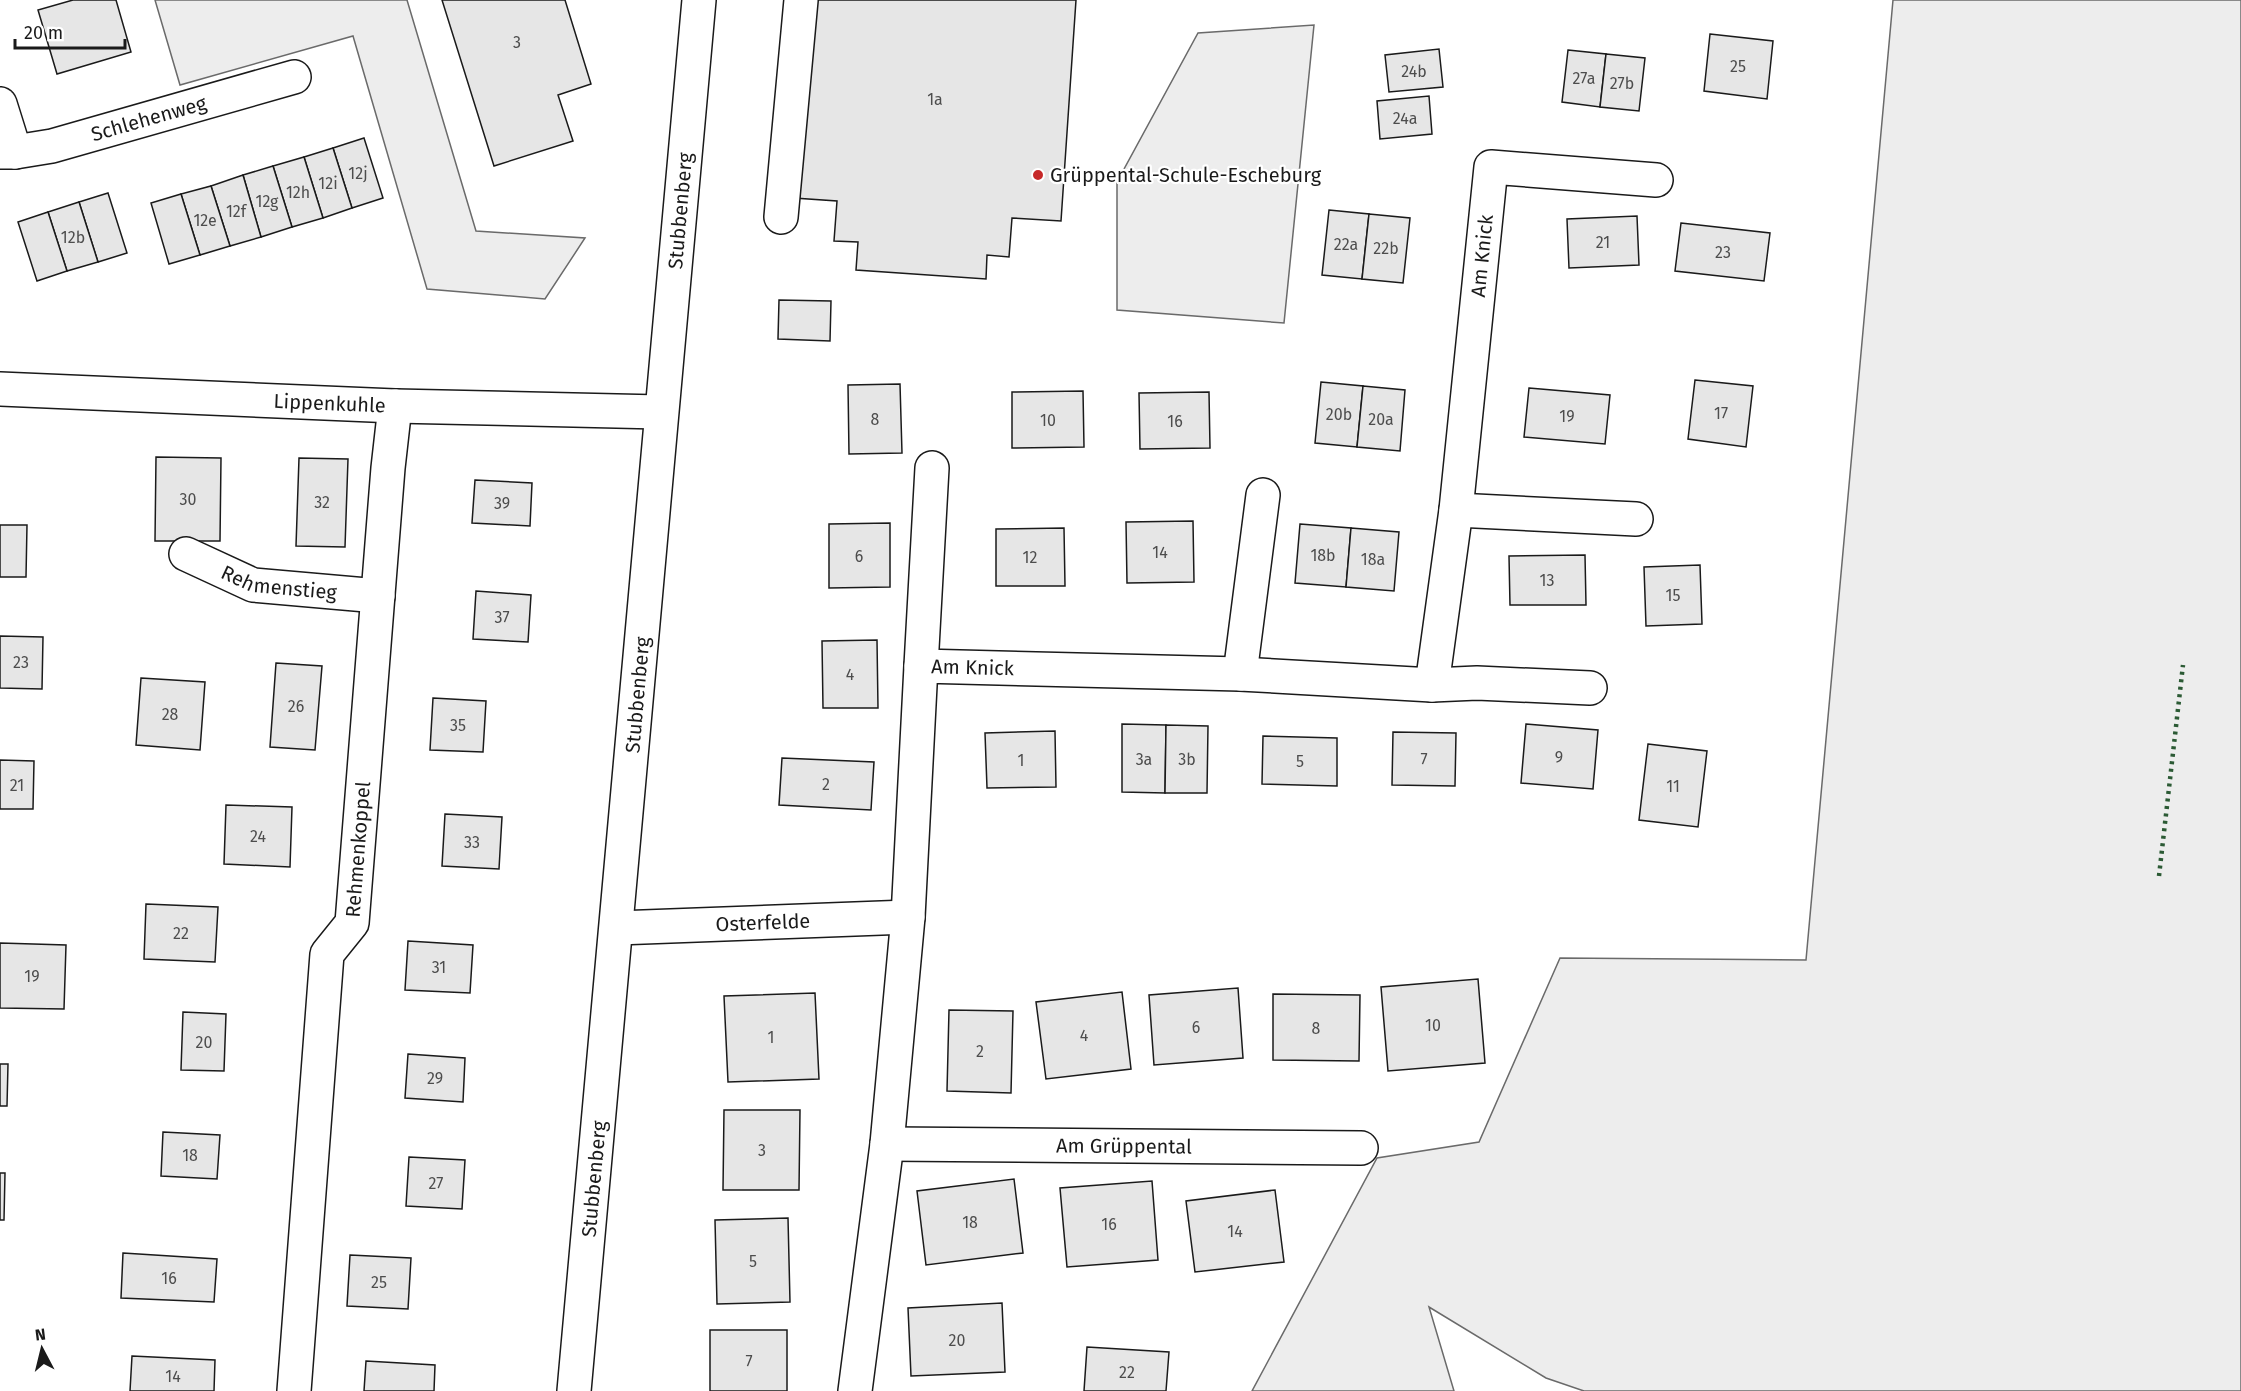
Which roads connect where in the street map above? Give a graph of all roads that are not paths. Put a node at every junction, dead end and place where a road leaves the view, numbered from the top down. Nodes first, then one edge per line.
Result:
1 (699, 0) edge
2 (801, 0) edge
3 (294, 76) dead end
4 (0, 104) edge
5 (8, 152) edge
6 (1656, 180) dead end
7 (781, 218) dead end
8 (0, 389) edge
9 (395, 406) junction
10 (660, 412) junction
11 (932, 468) dead end
12 (1263, 495) dead end
13 (1456, 510) junction
14 (1636, 519) dead end
15 (186, 554) dead end
16 (378, 596) junction
17 (921, 666) junction
18 (1240, 674) junction
19 (1432, 685) junction
20 (1590, 688) dead end
21 (908, 918) junction
22 (617, 928) junction
23 (887, 1144) junction
24 (1361, 1148) dead end
25 (294, 1391) edge
26 (574, 1391) edge
27 (855, 1391) edge

1 - 10 street, Stubbenberg
2 - 7 street
3 - 5 street, Schlehenweg
4 - 5 street
6 - 13 street, Am Knick
8 - 9 street, Lippenkuhle
9 - 10 street, Lippenkuhle
9 - 16 street, Rehmenkoppel
10 - 22 street, Stubbenberg
11 - 17 street
12 - 18 street
13 - 14 street
13 - 19 street, Am Knick
15 - 16 street, Rehmenstieg
16 - 25 street, Rehmenkoppel
17 - 18 street, Am Knick
17 - 21 street, Am Knick
18 - 19 street, Am Knick
19 - 20 street
21 - 22 street, Osterfelde
21 - 23 street
22 - 26 street, Stubbenberg
23 - 24 street, Am Grüppental
23 - 27 street

